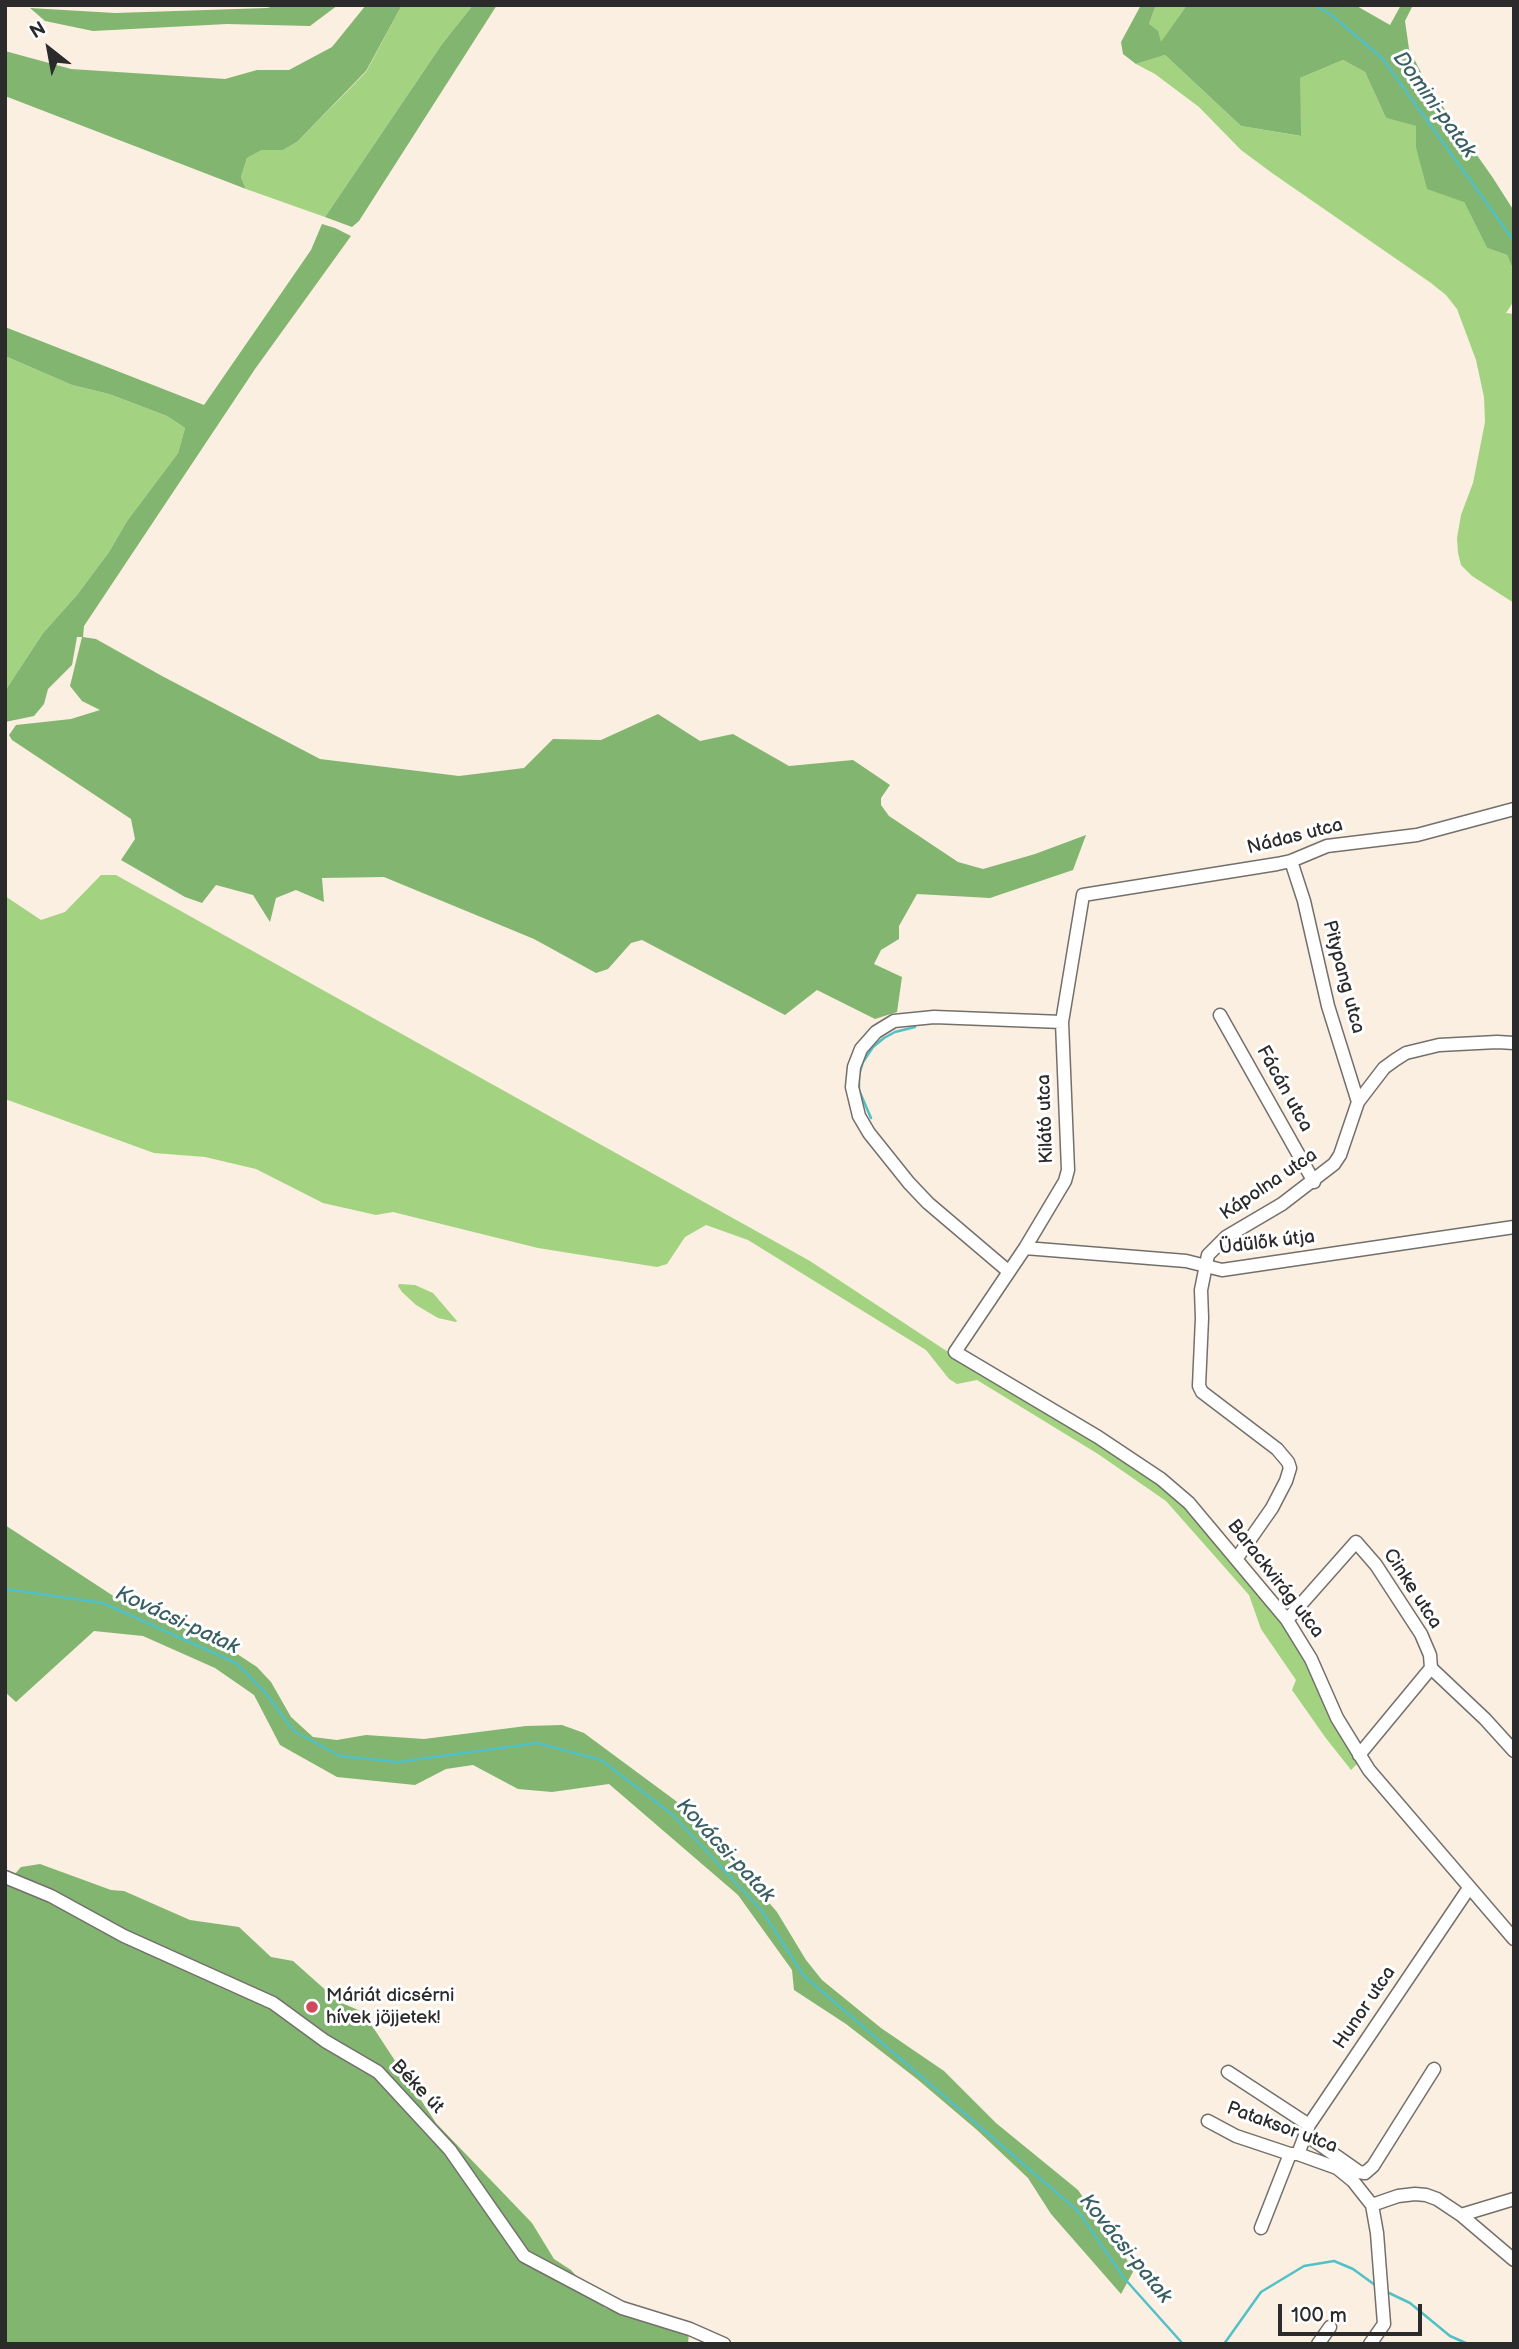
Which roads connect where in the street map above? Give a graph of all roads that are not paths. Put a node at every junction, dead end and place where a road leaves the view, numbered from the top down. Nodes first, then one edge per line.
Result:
1 (1514, 809) edge
2 (1291, 861) junction
3 (1083, 895) joint
4 (1220, 1015) dead end
5 (1062, 1022) junction
6 (1514, 1043) edge
7 (1358, 1102) junction
8 (1314, 1182) junction
9 (1514, 1227) edge
10 (1025, 1248) junction
11 (1205, 1265) junction
12 (1008, 1271) junction
13 (955, 1352) joint
14 (1237, 1558) junction
15 (1287, 1620) junction
16 (1430, 1668) junction
17 (1514, 1751) edge
18 (1359, 1755) junction
19 (5, 1877) edge
20 (1469, 1888) junction
21 (1514, 1939) edge
22 (1434, 2069) dead end
23 (1228, 2072) dead end
24 (1208, 2121) dead end
25 (1307, 2129) junction
26 (1294, 2154) junction
27 (1514, 2199) edge
28 (1372, 2205) junction
29 (1461, 2215) junction
30 (1261, 2228) dead end
31 (1514, 2260) edge
32 (1330, 2327) dead end
33 (724, 2344) edge
34 (1318, 2344) edge
35 (1370, 2344) edge

1 - 2 street, Nádas utca
2 - 3 street, Nádas utca
2 - 7 street, Pitypang utca
3 - 5 street, Kilátó utca
4 - 8 street, Fácán utca
5 - 10 street, Kilátó utca
5 - 12 street
6 - 7 street, Kápolna utca
7 - 8 street, Kápolna utca
8 - 11 street, Kápolna utca
9 - 11 street, Üdülők útja
10 - 11 street, Üdülők útja
10 - 12 street, Kilátó utca
11 - 14 street
12 - 13 street, Kilátó utca
13 - 14 street, Barackvirág utca
14 - 15 street, Barackvirág utca
15 - 16 street, Cinke utca
15 - 18 street, Barackvirág utca
16 - 17 street
16 - 18 street
18 - 20 street, Barackvirág utca
19 - 33 street, Béke út
20 - 21 street, Barackvirág utca
20 - 25 street, Hunor utca
22 - 25 street
23 - 25 street
24 - 26 street, Pataksor utca
25 - 26 street, Hunor utca
26 - 28 street, Pataksor utca
26 - 30 street, Hunor utca
27 - 29 street
28 - 29 street
28 - 35 street
29 - 31 street
32 - 34 street

